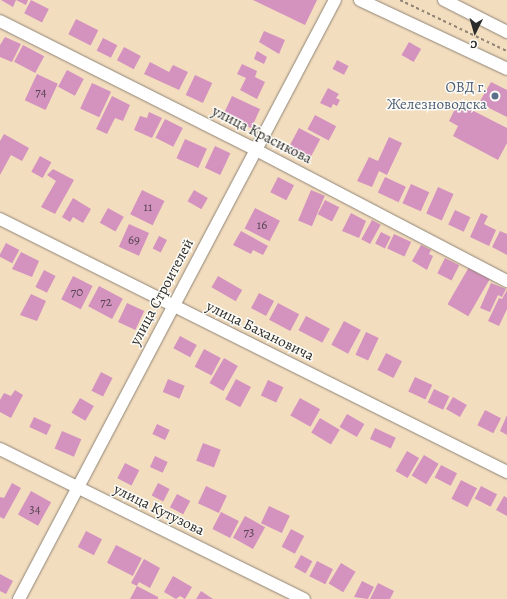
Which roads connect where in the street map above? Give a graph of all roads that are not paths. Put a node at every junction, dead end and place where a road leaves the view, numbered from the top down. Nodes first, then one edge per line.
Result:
1 (335, 0) edge
2 (360, 0) edge
3 (444, 0) edge
4 (0, 21) edge
5 (507, 32) edge
6 (507, 69) edge
7 (258, 151) junction
8 (0, 219) edge
9 (507, 281) edge
10 (172, 305) junction
11 (0, 449) edge
12 (507, 472) edge
13 (77, 488) junction
14 (19, 599) edge
15 (304, 599) edge

1 - 7 street, улица Строителей
2 - 6 street
3 - 5 street
4 - 7 street, улица Красикова
7 - 9 street, улица Красикова
7 - 10 street, улица Строителей
8 - 10 street, улица Бахановича
10 - 12 street, улица Бахановича
10 - 13 street, улица Строителей
11 - 13 street, улица Кутузова
13 - 14 street, улица Строителей
13 - 15 street, улица Кутузова

